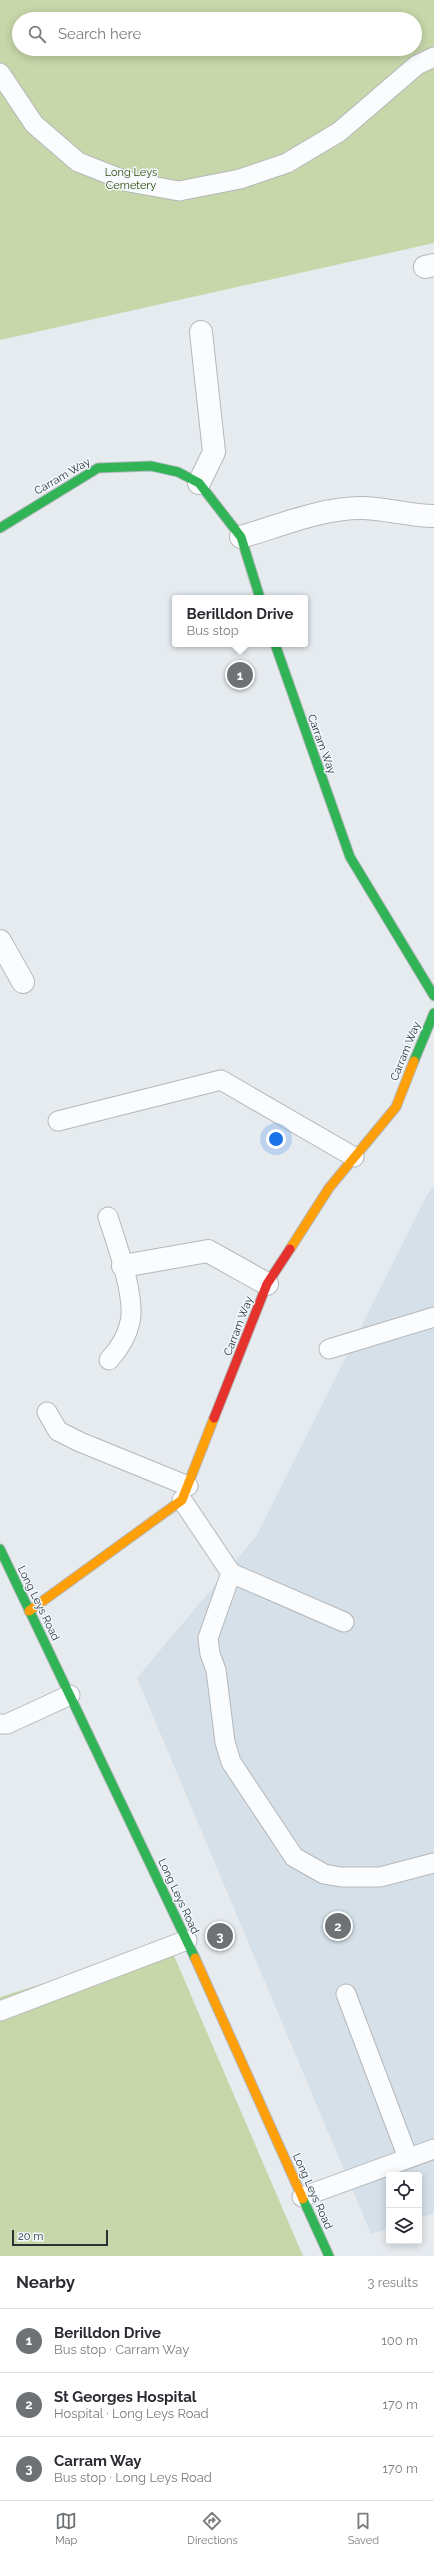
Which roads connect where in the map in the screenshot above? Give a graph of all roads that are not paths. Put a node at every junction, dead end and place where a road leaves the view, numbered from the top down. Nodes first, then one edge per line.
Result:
1 (434, 57) edge
2 (0, 73) edge
3 (201, 332) dead end
4 (199, 483) junction
5 (434, 516) edge
6 (0, 528) edge
7 (241, 537) junction
8 (259, 595) edge
9 (276, 647) edge
10 (0, 941) edge
11 (23, 982) dead end
12 (434, 996) edge
13 (434, 1012) edge
14 (58, 1121) dead end
15 (354, 1157) junction
16 (108, 1217) dead end
17 (123, 1266) junction
18 (267, 1284) junction
19 (434, 1317) edge
20 (329, 1349) dead end
21 (110, 1360) dead end
22 (47, 1412) dead end
23 (185, 1493) junction
24 (0, 1549) edge
25 (231, 1573) junction
26 (29, 1611) junction
27 (344, 1622) dead end
28 (70, 1696) junction
29 (0, 1724) edge
30 (434, 1862) edge
31 (187, 1940) junction
32 (346, 1994) dead end
33 (0, 2011) edge
34 (434, 2148) edge
35 (408, 2158) junction
36 (302, 2197) junction
37 (329, 2256) edge

1 - 2 lane
3 - 4 street
4 - 6 street, Carram Way
4 - 7 street, Carram Way
5 - 7 street
7 - 8 street, Carram Way
9 - 12 street, Carram Way
10 - 11 street
13 - 15 street, Carram Way
14 - 15 lane
15 - 18 street, Carram Way
16 - 17 lane
17 - 18 street
17 - 21 lane
18 - 23 street, Carram Way
19 - 20 lane
22 - 23 lane
23 - 25 lane
23 - 26 street
24 - 26 street, Long Leys Road
25 - 27 lane
25 - 30 lane
26 - 28 street, Long Leys Road
28 - 29 lane
28 - 31 street, Long Leys Road
31 - 33 lane
31 - 36 street, Long Leys Road
32 - 35 lane
34 - 35 lane
35 - 36 lane
36 - 37 street, Long Leys Road

